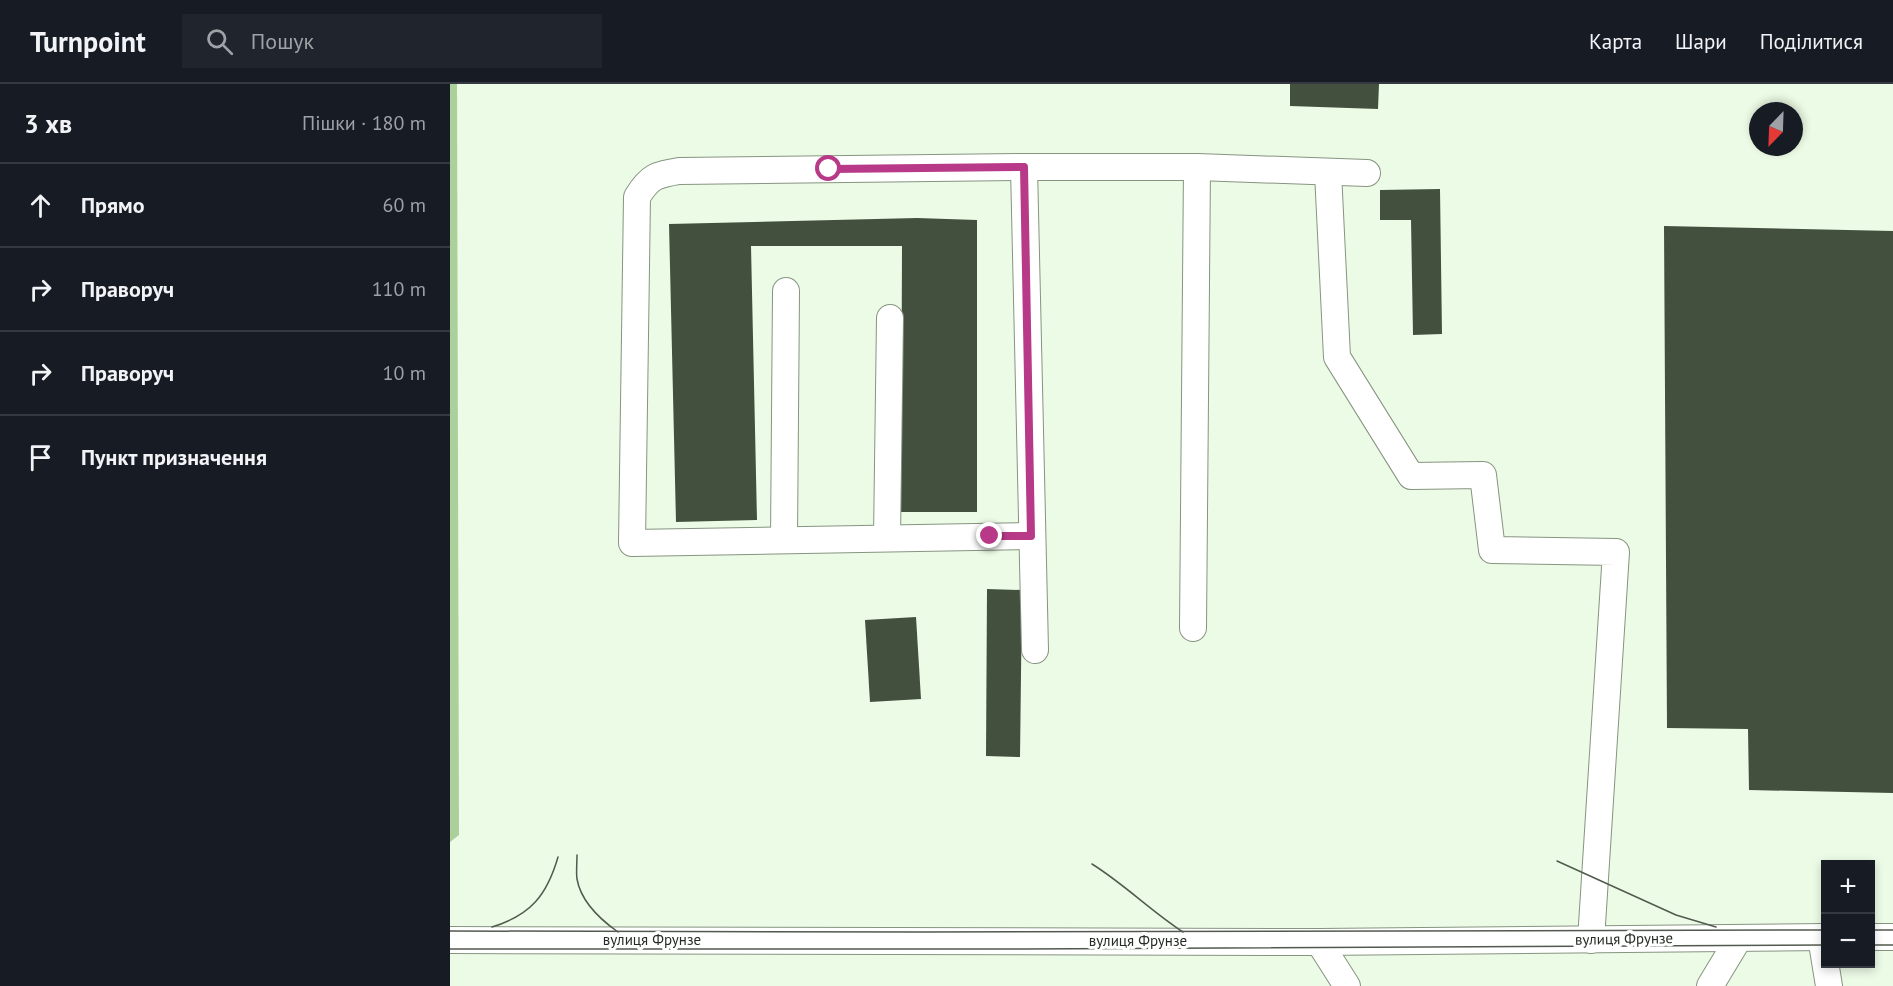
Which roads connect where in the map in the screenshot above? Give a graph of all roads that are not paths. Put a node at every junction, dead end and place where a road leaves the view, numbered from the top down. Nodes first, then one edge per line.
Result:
1 (1024, 167) junction
2 (1197, 167) junction
3 (1328, 172) junction
4 (1367, 173) dead end
5 (786, 291) dead end
6 (890, 318) dead end
7 (1031, 536) junction
8 (887, 538) junction
9 (784, 540) junction
10 (1193, 628) dead end
11 (1035, 650) dead end
12 (1821, 937) edge
13 (1875, 937) edge
14 (1893, 937) edge
15 (1738, 938) junction
16 (1591, 939) junction
17 (450, 940) edge
18 (1319, 942) junction
19 (1827, 968) edge
20 (1347, 986) edge
21 (1710, 986) edge
22 (1829, 986) edge

1 - 2 street
1 - 7 street
1 - 9 street
2 - 3 street
2 - 10 street
3 - 4 street
3 - 16 street
5 - 9 street
6 - 8 street
7 - 8 street
7 - 11 street
8 - 9 street
12 - 15 street, вулиця Фрунзе
13 - 14 street
15 - 16 street, вулиця Фрунзе
15 - 21 street
16 - 18 street, вулиця Фрунзе
17 - 18 street, вулиця Фрунзе
18 - 20 street
19 - 22 street

